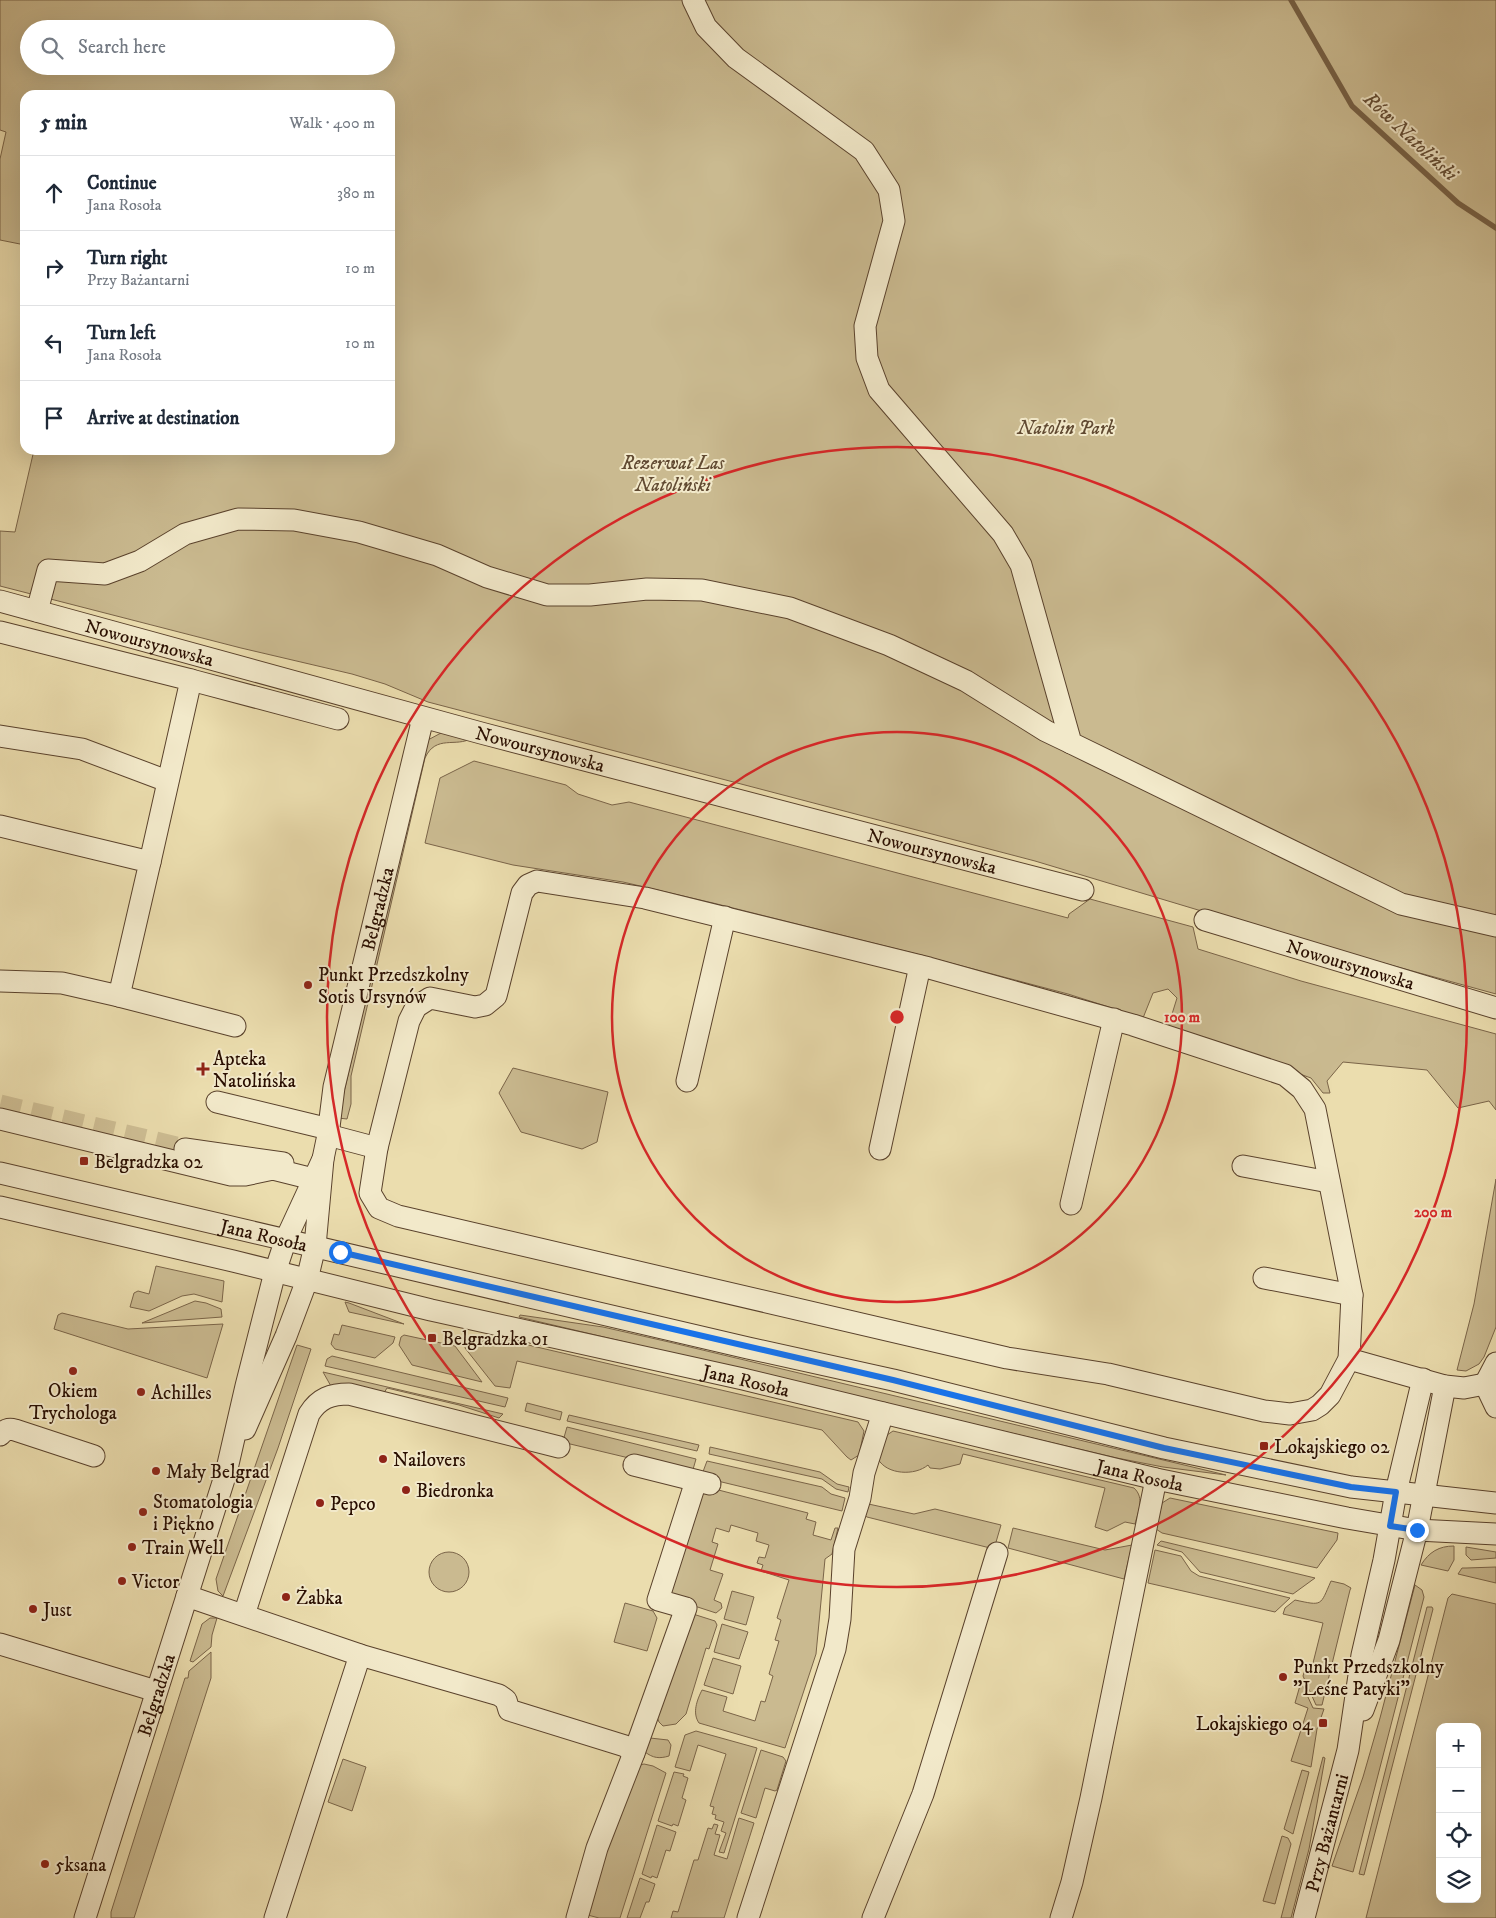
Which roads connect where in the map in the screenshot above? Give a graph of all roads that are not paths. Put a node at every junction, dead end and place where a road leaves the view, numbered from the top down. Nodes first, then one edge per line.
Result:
1 (693, 0) edge
2 (0, 602) edge
3 (37, 610) junction
4 (0, 632) edge
5 (191, 680) junction
6 (338, 718) dead end
7 (423, 718) junction
8 (0, 736) edge
9 (1071, 743) junction
10 (167, 781) junction
11 (0, 826) edge
12 (150, 862) junction
13 (1083, 890) dead end
14 (725, 917) junction
15 (1205, 920) dead end
16 (1496, 926) edge
17 (920, 966) junction
18 (0, 981) edge
19 (119, 996) junction
20 (1496, 1008) edge
21 (1114, 1019) junction
22 (235, 1026) dead end
23 (687, 1081) dead end
24 (217, 1102) dead end
25 (0, 1119) edge
26 (328, 1132) junction
27 (377, 1148) junction
28 (185, 1149) tunnel mouth
29 (880, 1149) dead end
30 (253, 1166) junction
31 (1244, 1166) dead end
32 (318, 1169) junction
33 (0, 1172) edge
34 (1328, 1182) junction
35 (1070, 1204) dead end
36 (0, 1207) edge
37 (286, 1239) junction
38 (315, 1246) junction
39 (275, 1272) junction
40 (1264, 1278) dead end
41 (306, 1280) junction
42 (1352, 1296) junction
43 (1349, 1359) junction
44 (1496, 1363) edge
45 (1423, 1379) junction
46 (1485, 1384) junction
47 (1445, 1386) junction
48 (1496, 1407) edge
49 (883, 1413) junction
50 (0, 1435) edge
51 (559, 1447) dead end
52 (94, 1456) dead end
53 (634, 1464) dead end
54 (226, 1473) junction
55 (1156, 1479) junction
56 (1396, 1492) junction
57 (1423, 1495) junction
58 (1496, 1504) edge
59 (1390, 1526) junction
60 (1417, 1530) junction
61 (1496, 1534) edge
62 (997, 1553) dead end
63 (187, 1596) junction
64 (244, 1616) junction
65 (0, 1644) edge
66 (360, 1654) junction
67 (156, 1691) junction
68 (1348, 1750) junction
69 (634, 1753) junction
70 (85, 1918) edge
71 (274, 1918) edge
72 (577, 1918) edge
73 (748, 1918) edge
74 (873, 1918) edge
75 (1062, 1918) edge
76 (1304, 1918) edge

1 - 9 street
2 - 3 street, Nowoursynowska
3 - 7 street, Nowoursynowska
3 - 9 street
4 - 5 street
5 - 6 street
5 - 10 street
7 - 13 street, Nowoursynowska
7 - 26 street, Belgradzka
8 - 10 street
9 - 16 street
10 - 12 street
11 - 12 street
12 - 19 street
14 - 17 street
14 - 23 street
14 - 27 street
15 - 20 street, Nowoursynowska
17 - 21 street
17 - 29 street
18 - 19 street
19 - 22 street
21 - 34 street
21 - 35 street
24 - 26 street
25 - 30 street
26 - 27 street
26 - 32 street, Belgradzka
27 - 43 street
28 - 30 street
30 - 32 street
31 - 34 street
32 - 37 street, Belgradzka
32 - 38 street, Belgradzka
33 - 37 street, Jana Rosoła
34 - 42 street
36 - 39 street, Jana Rosoła
37 - 38 street, Jana Rosoła
37 - 39 street, Belgradzka
38 - 41 street, Belgradzka
38 - 56 street, Jana Rosoła
39 - 41 street, Jana Rosoła
39 - 54 street, Belgradzka
40 - 42 street
41 - 49 street, Jana Rosoła
41 - 54 street, Belgradzka
42 - 43 street
43 - 45 street
44 - 46 street
45 - 47 street
45 - 56 street, Przy Bażantarni
46 - 47 street
46 - 48 street
47 - 57 street, Przy Bażantarni
49 - 55 street, Jana Rosoła
49 - 73 street
50 - 52 street
51 - 64 street
53 - 69 street
54 - 63 street, Belgradzka
55 - 59 street, Jana Rosoła
55 - 75 street
56 - 57 street, Jana Rosoła
56 - 59 street, Przy Bażantarni
57 - 58 street, Jana Rosoła
57 - 60 street, Przy Bażantarni
59 - 60 street, Jana Rosoła
59 - 68 street, Przy Bażantarni
60 - 61 street, Jana Rosoła
60 - 68 street, Przy Bażantarni
62 - 74 street
63 - 64 street
63 - 67 street, Belgradzka
64 - 66 street
65 - 67 street
66 - 69 street
66 - 71 street
67 - 70 street, Belgradzka
68 - 76 street, Przy Bażantarni
69 - 72 street

